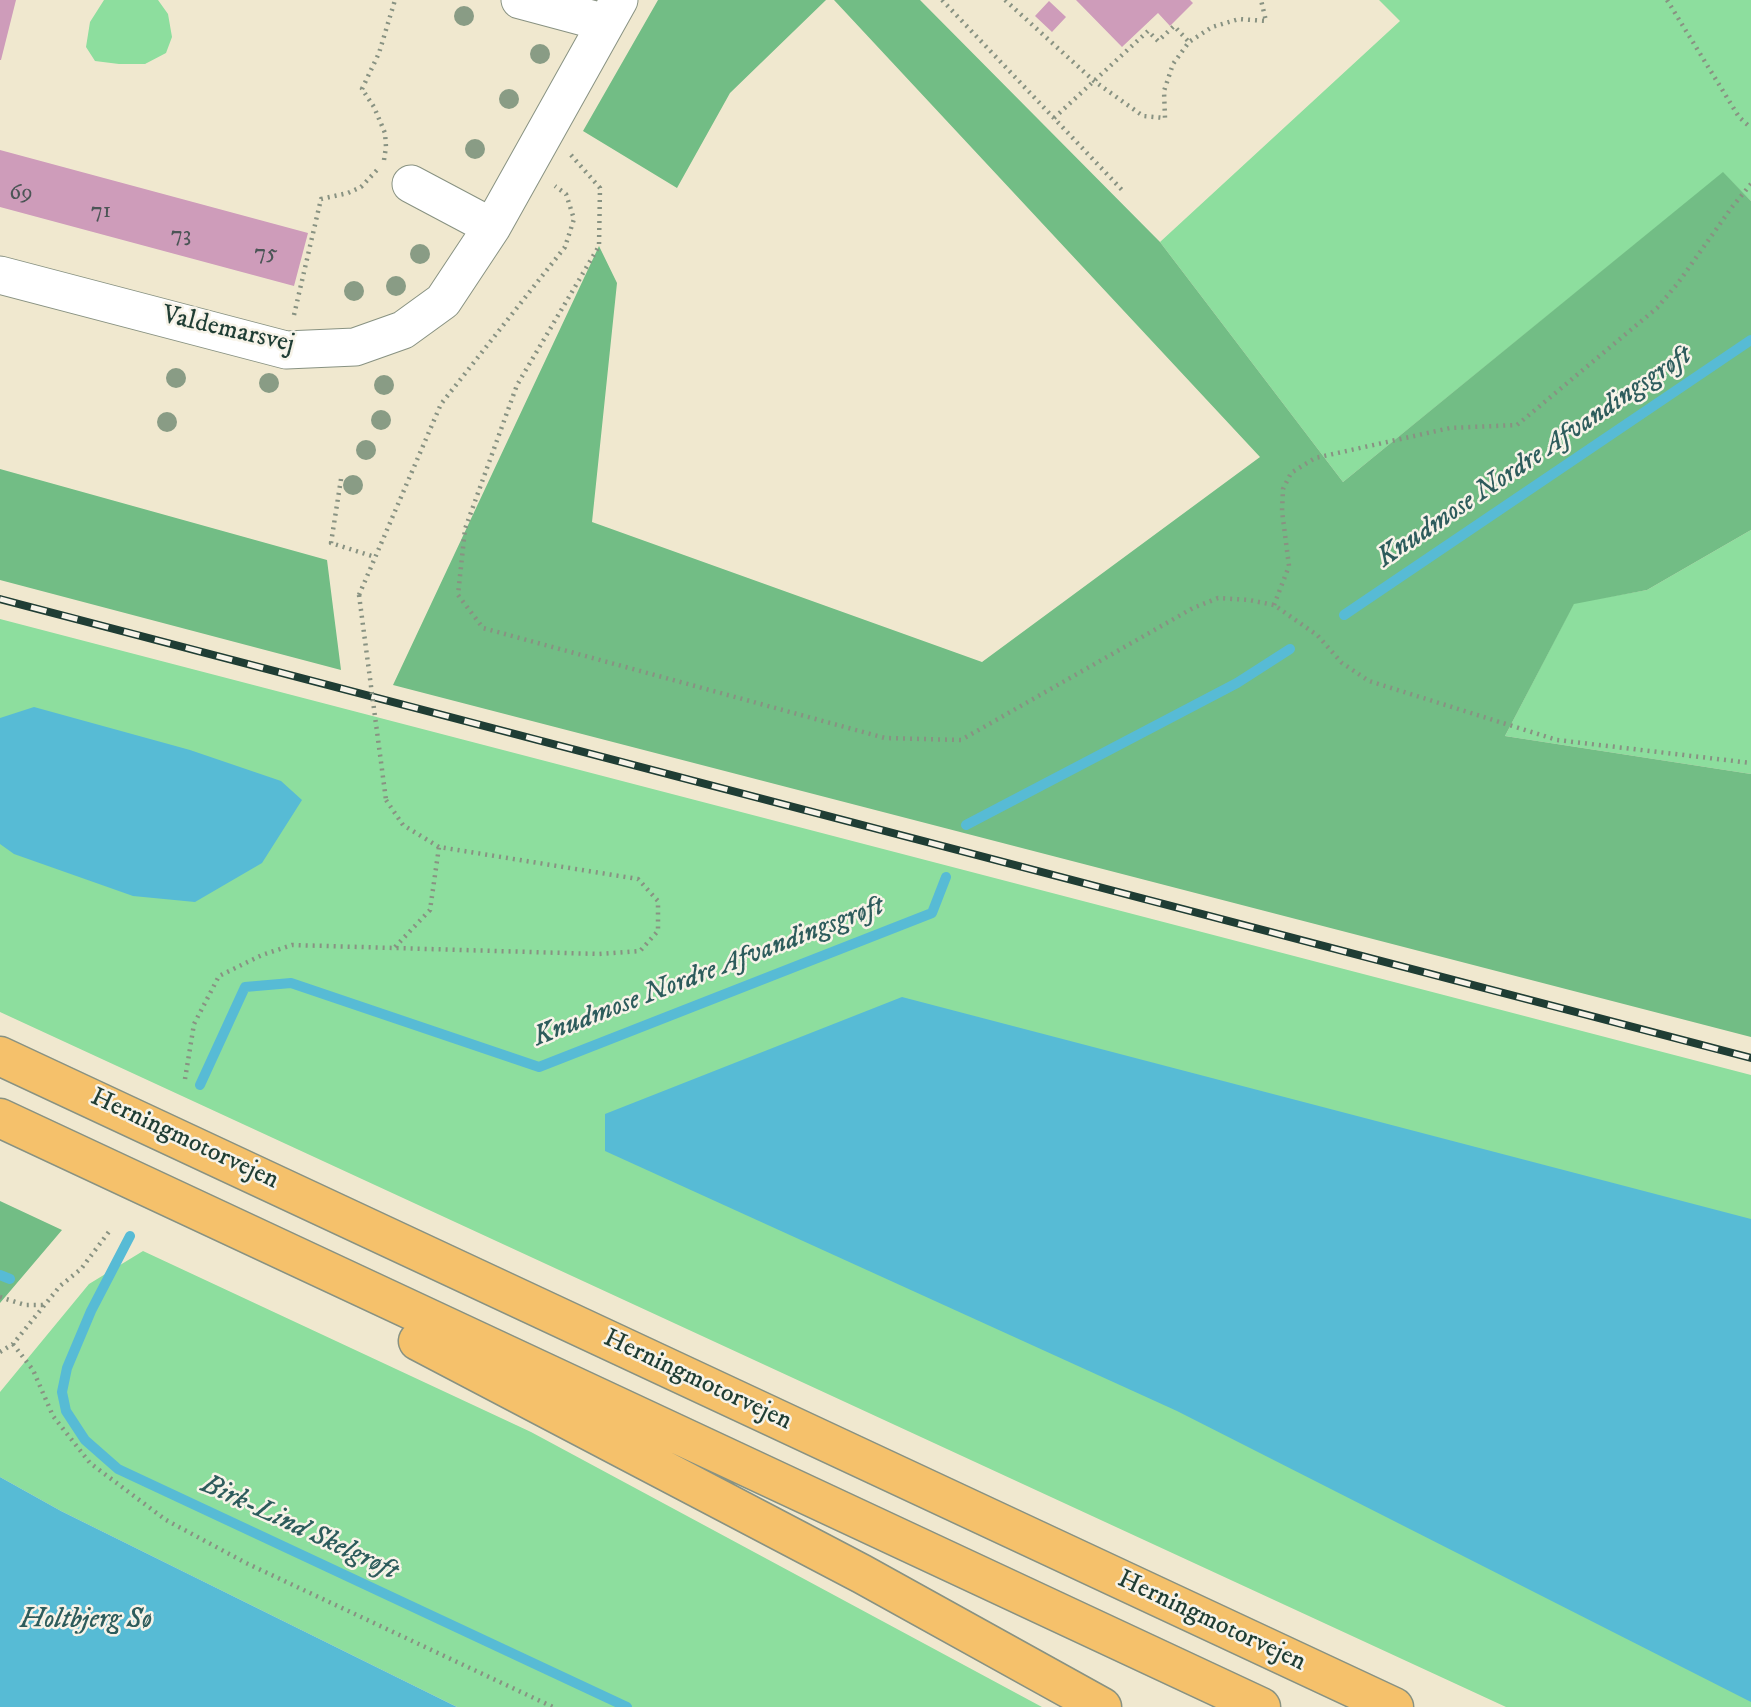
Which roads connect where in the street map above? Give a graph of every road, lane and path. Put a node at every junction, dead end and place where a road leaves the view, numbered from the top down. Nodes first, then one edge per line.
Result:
1 (395, 0) edge
2 (520, 0) edge
3 (942, 0) edge
4 (1005, 0) edge
5 (1261, 0) edge
6 (1667, 0) edge
7 (612, 11) edge
8 (1189, 42) junction
9 (1094, 81) junction
10 (1054, 118) junction
11 (547, 128) junction
12 (1751, 128) edge
13 (528, 163) junction
14 (411, 184) dead end
15 (1751, 184) edge
16 (1123, 191) dead end
17 (492, 227) junction
18 (0, 275) edge
19 (286, 349) junction
20 (341, 479) dead end
21 (375, 557) junction
22 (1274, 605) junction
23 (1751, 763) edge
24 (439, 847) junction
25 (394, 947) junction
26 (0, 1056) edge
27 (185, 1079) dead end
28 (0, 1118) edge
29 (180, 1204) junction
30 (111, 1229) dead end
31 (0, 1297) edge
32 (45, 1305) junction
33 (13, 1344) junction
34 (0, 1353) edge
35 (553, 1707) edge
36 (1102, 1707) edge
37 (1261, 1707) edge
38 (1394, 1707) edge

1 - 19 path
2 - 7 street, Valdemarsvej
3 - 10 path
4 - 9 path
5 - 8 path
6 - 12 path
7 - 11 street, Valdemarsvej
8 - 9 path
8 - 9 path
9 - 10 path
10 - 16 path
11 - 13 street, Valdemarsvej
11 - 22 path
13 - 17 street, Valdemarsvej
13 - 21 path
14 - 17 street
15 - 22 path
17 - 19 street, Valdemarsvej
18 - 19 street, Valdemarsvej
20 - 21 path
21 - 24 path, bridge
22 - 23 path
24 - 25 path
24 - 25 path
25 - 27 path
26 - 38 highway, Herningmotorvejen
28 - 29 highway
29 - 36 highway
29 - 37 highway
30 - 32 path
31 - 32 path
32 - 33 path
33 - 34 path
33 - 35 path

